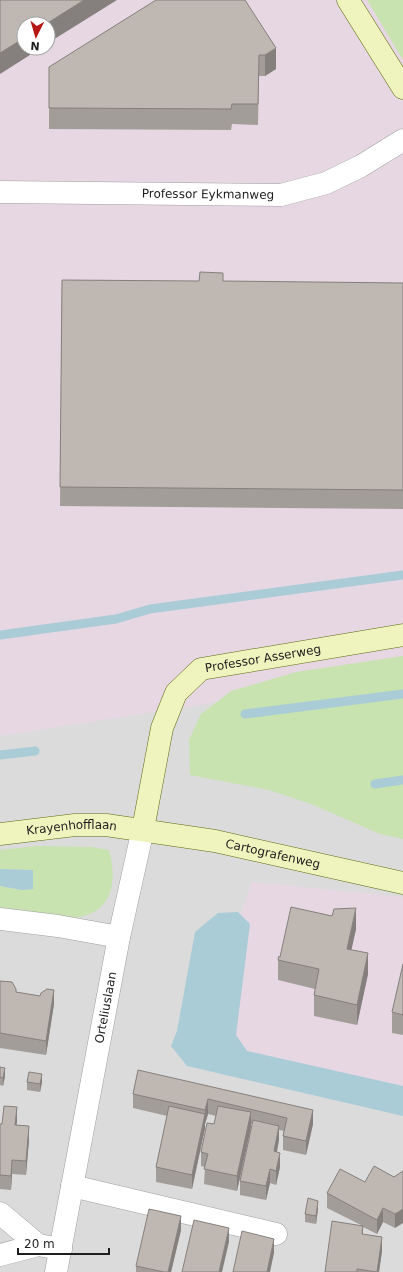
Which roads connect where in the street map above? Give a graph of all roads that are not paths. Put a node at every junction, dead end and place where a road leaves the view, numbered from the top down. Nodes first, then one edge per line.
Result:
1 (348, 0) edge
2 (403, 88) edge
3 (403, 140) edge
4 (0, 192) edge
5 (403, 635) edge
6 (143, 829) junction
7 (0, 834) edge
8 (403, 883) edge
9 (0, 919) edge
10 (119, 937) junction
11 (72, 1186) junction
12 (0, 1213) edge
13 (276, 1234) dead end
14 (38, 1245) junction
15 (61, 1249) junction
16 (0, 1255) edge
17 (56, 1272) edge

1 - 2 street
3 - 4 street, Professor Eykmanweg
5 - 6 street, Professor Asserweg
6 - 7 street, Krayenhofflaan
6 - 8 street, Cartografenweg
6 - 10 street, Orteliuslaan
9 - 10 street
10 - 11 street, Orteliuslaan
11 - 13 street
11 - 15 street, Orteliuslaan
12 - 14 street
14 - 15 street
14 - 16 street
15 - 17 street, Orteliuslaan

